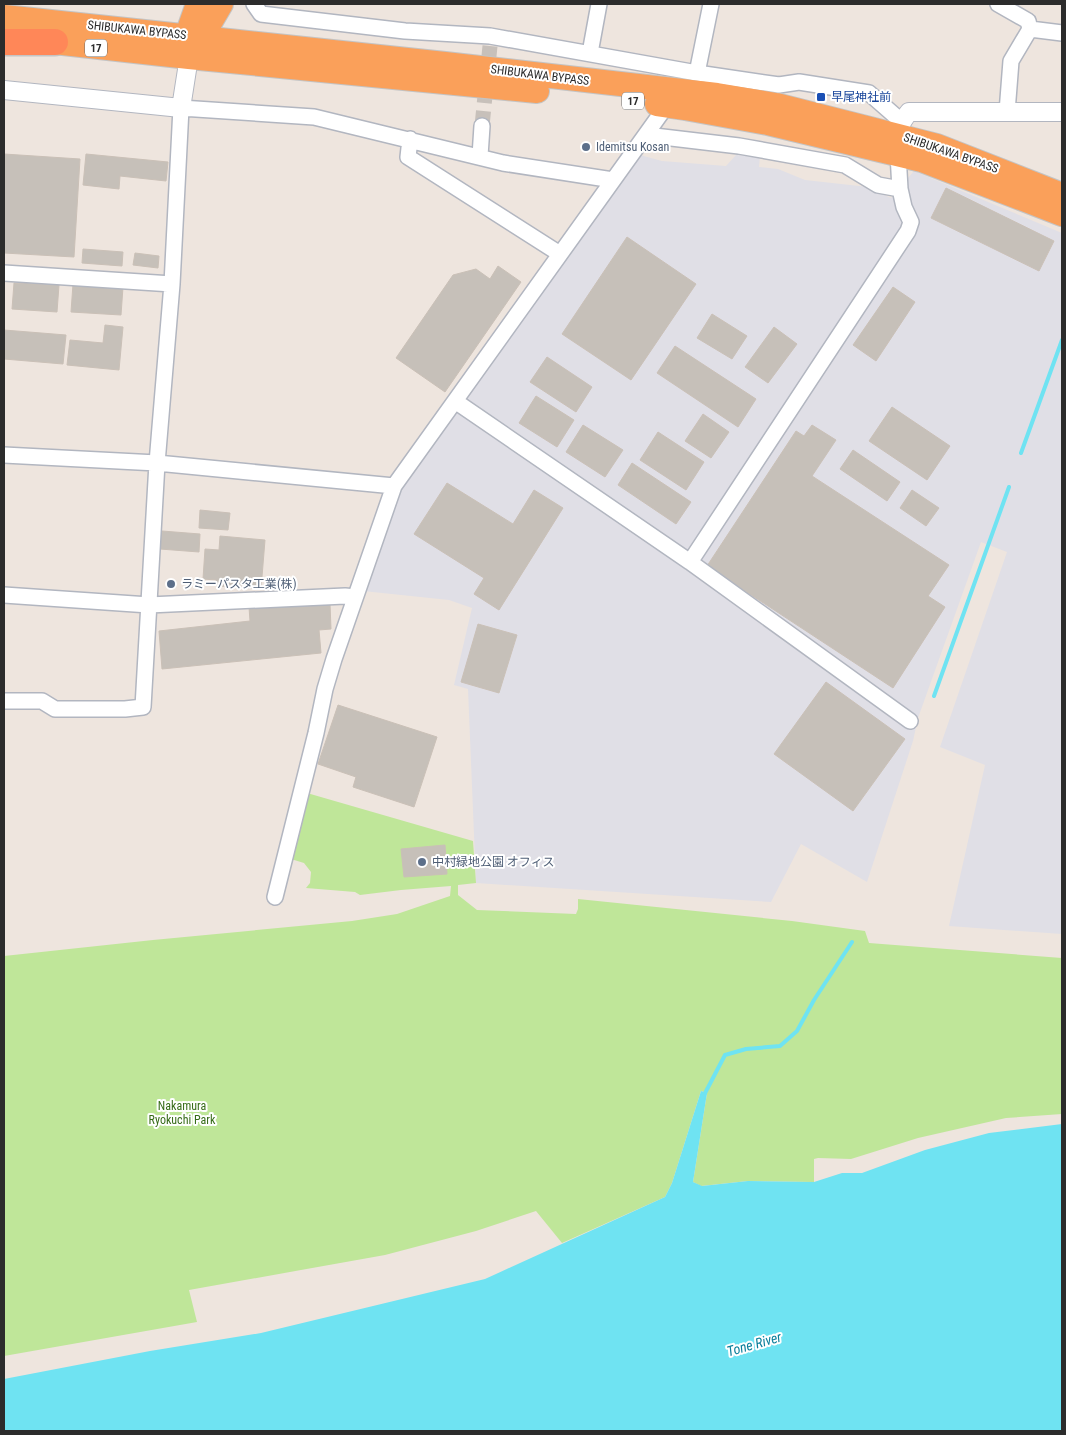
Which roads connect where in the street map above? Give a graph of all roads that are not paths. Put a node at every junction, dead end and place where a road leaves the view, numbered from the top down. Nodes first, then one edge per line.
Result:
1 (198, 4) edge
2 (221, 4) edge
3 (254, 4) edge
4 (599, 4) edge
5 (711, 4) edge
6 (998, 4) edge
7 (4, 17) edge
8 (1030, 29) junction
9 (1062, 33) edge
10 (4, 37) edge
11 (4, 42) edge
12 (55, 42) junction
13 (193, 43) junction
14 (590, 53) junction
15 (697, 73) junction
16 (4, 90) edge
17 (666, 105) junction
18 (181, 108) junction
19 (1008, 112) junction
20 (1062, 112) edge
21 (482, 126) tunnel mouth
22 (646, 135) junction
23 (899, 137) junction
24 (410, 140) junction
25 (480, 156) junction
26 (613, 180) junction
27 (900, 189) junction
28 (1062, 194) edge
29 (1062, 214) edge
30 (560, 254) junction
31 (4, 273) edge
32 (172, 284) junction
33 (455, 401) junction
34 (4, 455) edge
35 (157, 463) junction
36 (394, 486) junction
37 (690, 562) junction
38 (4, 595) edge
39 (355, 596) junction
40 (149, 605) junction
41 (4, 701) edge
42 (910, 721) dead end
43 (274, 896) dead end

1 - 13 highway
2 - 13 highway
3 - 14 street
4 - 14 street
5 - 15 street
6 - 8 street
7 - 13 highway, SHIBUKAWA BYPASS / 17
8 - 9 street
8 - 19 street
10 - 12 highway, SHIBUKAWA BYPASS / 17
11 - 12 highway
12 - 13 highway, SHIBUKAWA BYPASS / 17
13 - 17 highway, SHIBUKAWA BYPASS / 17
13 - 18 street
13 - 23 highway, SHIBUKAWA BYPASS / 17
14 - 15 street
15 - 23 street
16 - 18 street
17 - 22 street
17 - 23 highway, SHIBUKAWA BYPASS / 17
18 - 24 street
18 - 32 street
19 - 20 street
19 - 23 street
21 - 25 street
22 - 26 street
22 - 27 street
23 - 27 street
23 - 28 highway, SHIBUKAWA BYPASS / 17
23 - 29 highway, SHIBUKAWA BYPASS / 17
24 - 25 street
24 - 30 street
25 - 26 street
26 - 30 street
27 - 37 street
30 - 33 street
31 - 32 street
32 - 35 street
33 - 36 street
33 - 37 street
34 - 35 street
35 - 36 street
35 - 40 street
36 - 39 street
37 - 42 street
38 - 40 street
39 - 40 street
39 - 43 street
40 - 41 street

